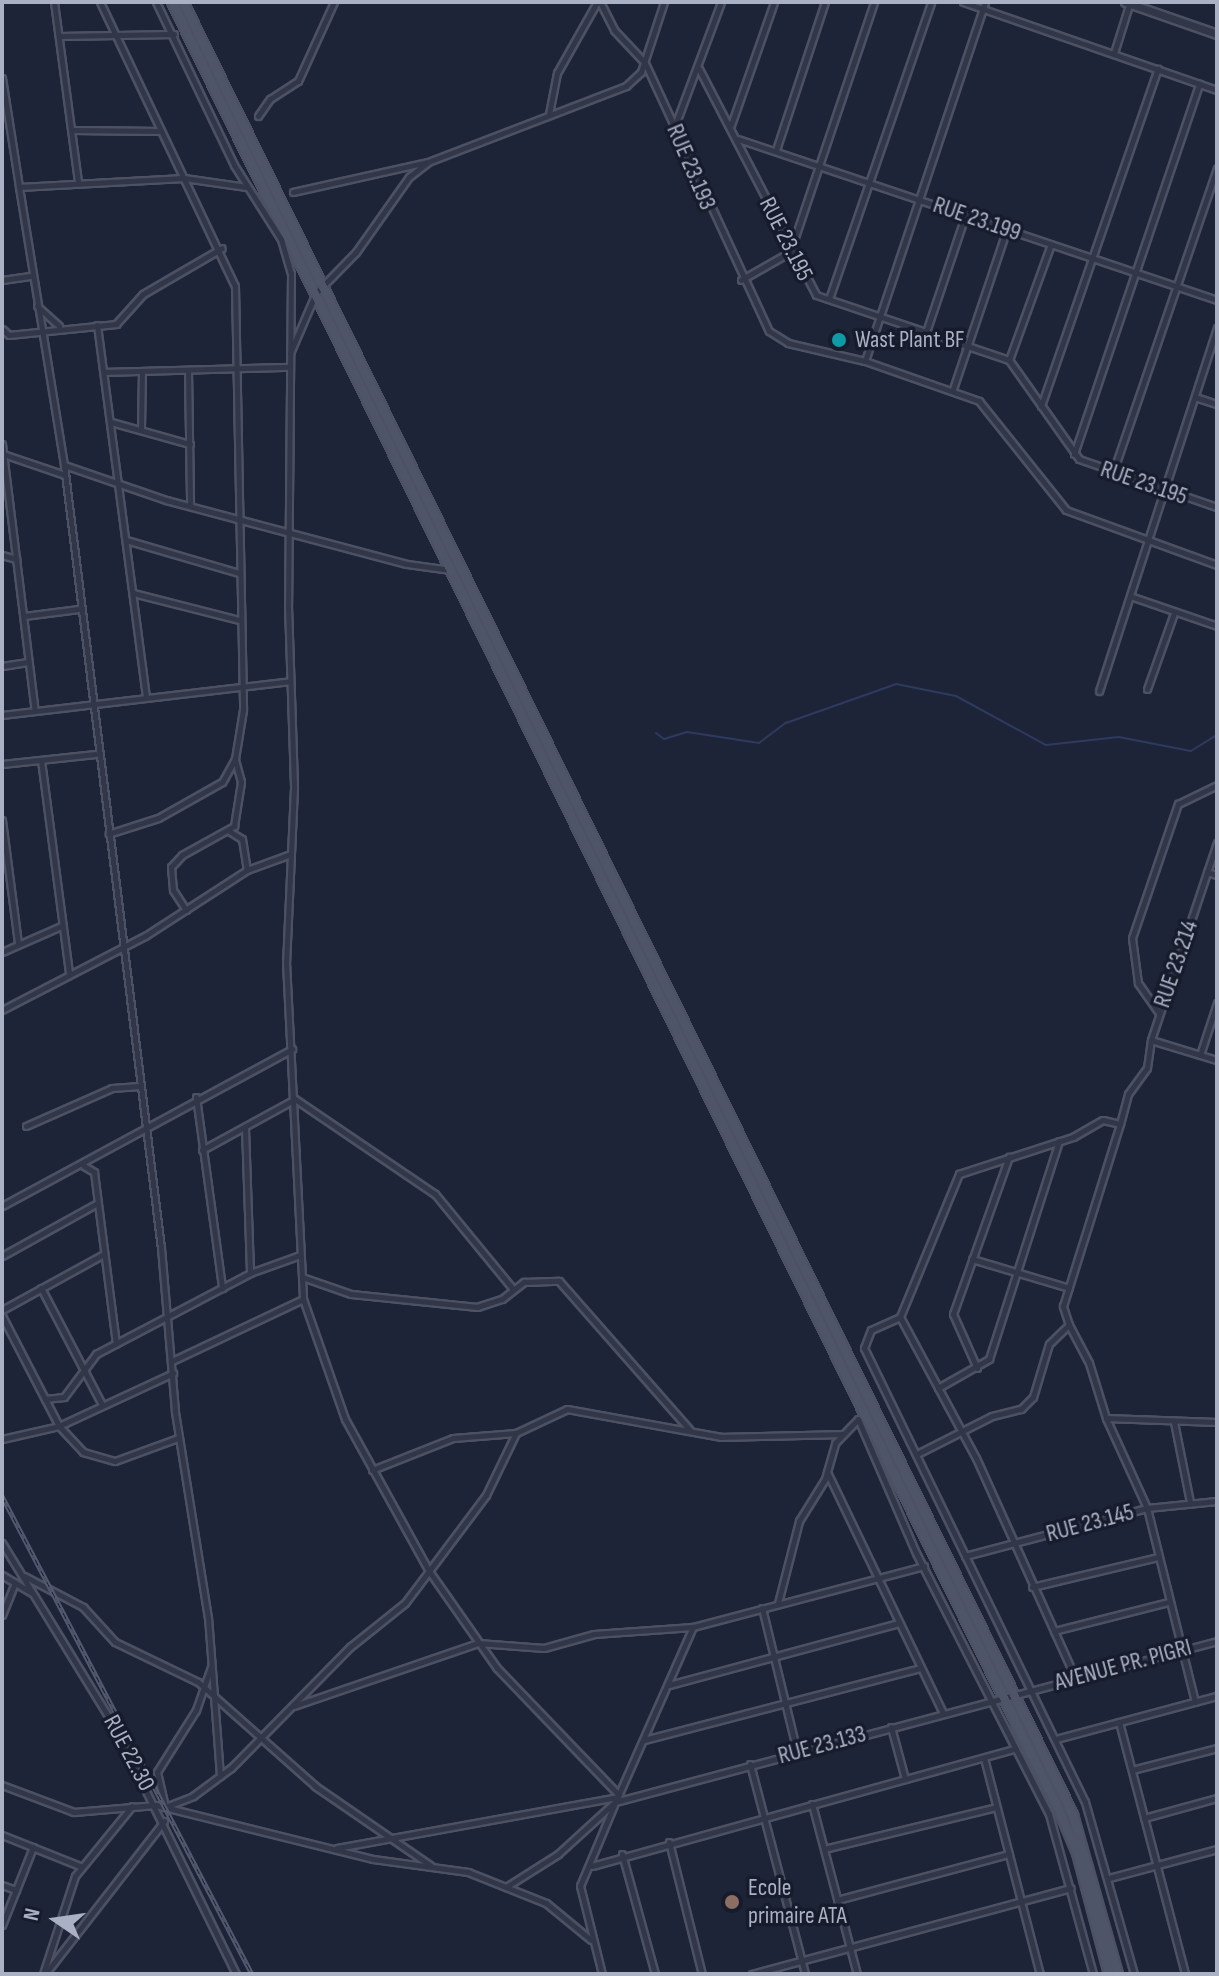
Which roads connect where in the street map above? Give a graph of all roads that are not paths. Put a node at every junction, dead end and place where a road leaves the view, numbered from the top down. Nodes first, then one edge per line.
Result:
1 (54, 2) edge
2 (100, 2) edge
3 (156, 2) edge
4 (172, 2) edge
5 (183, 2) edge
6 (334, 2) edge
7 (598, 2) edge
8 (664, 2) edge
9 (721, 2) edge
10 (774, 2) edge
11 (825, 2) edge
12 (874, 2) edge
13 (931, 2) edge
14 (963, 2) edge
15 (1128, 3) edge
16 (984, 5) edge
17 (174, 34) junction
18 (1217, 34) edge
19 (59, 36) junction
20 (118, 37) junction
21 (1114, 53) junction
22 (645, 63) junction
23 (699, 69) junction
24 (1158, 69) junction
25 (2, 78) edge
26 (1199, 84) junction
27 (1217, 90) edge
28 (549, 114) junction
29 (258, 116) dead end
30 (731, 125) junction
31 (674, 128) junction
32 (73, 130) junction
33 (161, 131) junction
34 (737, 138) junction
35 (776, 150) junction
36 (428, 162) junction
37 (821, 167) junction
38 (1217, 168) edge
39 (184, 178) junction
40 (78, 181) junction
41 (869, 183) junction
42 (19, 187) junction
43 (247, 187) junction
44 (293, 192) dead end
45 (919, 200) junction
46 (966, 215) junction
47 (1007, 229) junction
48 (1051, 244) junction
49 (222, 248) junction
50 (790, 252) junction
51 (1093, 258) junction
52 (1134, 272) junction
53 (32, 276) junction
54 (2, 280) edge
55 (741, 280) junction
56 (322, 285) junction
57 (1177, 286) junction
58 (316, 293) junction
59 (829, 299) junction
60 (1217, 300) edge
61 (37, 306) junction
62 (880, 316) junction
63 (97, 325) junction
64 (59, 327) junction
65 (1217, 328) edge
66 (2, 329) edge
67 (42, 330) junction
68 (926, 332) junction
69 (968, 346) junction
70 (1009, 360) junction
71 (865, 361) junction
72 (289, 364) junction
73 (238, 367) junction
74 (142, 371) junction
75 (188, 371) junction
76 (105, 372) junction
77 (953, 389) junction
78 (1195, 397) junction
79 (1217, 404) edge
80 (1041, 407) junction
81 (111, 422) junction
82 (141, 428) junction
83 (2, 444) edge
84 (190, 444) junction
85 (3, 454) edge
86 (1073, 455) junction
87 (64, 465) junction
88 (1113, 472) junction
89 (65, 475) junction
90 (116, 482) junction
91 (1165, 490) junction
92 (190, 505) junction
93 (1217, 507) edge
94 (6, 508) edge
95 (239, 517) junction
96 (291, 531) junction
97 (1148, 539) junction
98 (126, 540) junction
99 (2, 555) edge
100 (16, 559) junction
101 (1217, 565) edge
102 (454, 569) junction
103 (239, 573) junction
104 (133, 593) junction
105 (1130, 596) junction
106 (79, 609) junction
107 (1174, 613) junction
108 (24, 616) junction
109 (239, 620) junction
110 (1217, 626) edge
111 (28, 662) junction
112 (2, 666) edge
113 (290, 681) junction
114 (242, 688) junction
115 (1147, 689) dead end
116 (1099, 691) dead end
117 (146, 696) junction
118 (90, 703) junction
119 (35, 711) junction
120 (2, 715) edge
121 (95, 754) junction
122 (235, 759) junction
123 (41, 760) junction
124 (2, 764) edge
125 (1217, 785) edge
126 (2, 820) edge
127 (229, 831) junction
128 (108, 834) junction
129 (1217, 843) edge
130 (288, 855) junction
131 (247, 870) junction
132 (1207, 872) junction
133 (1217, 875) edge
134 (186, 910) junction
135 (61, 926) junction
136 (18, 944) junction
137 (119, 949) junction
138 (2, 952) edge
139 (69, 972) junction
140 (1217, 1003) edge
141 (2, 1010) edge
142 (1159, 1013) junction
143 (1151, 1040) junction
144 (292, 1049) junction
145 (1200, 1055) junction
146 (1217, 1060) edge
147 (139, 1086) junction
148 (196, 1097) junction
149 (295, 1099) junction
150 (1120, 1124) junction
151 (26, 1126) dead end
152 (145, 1126) junction
153 (245, 1128) junction
154 (1059, 1141) junction
155 (202, 1150) junction
156 (1009, 1157) junction
157 (79, 1166) junction
158 (96, 1204) junction
159 (2, 1206) edge
160 (104, 1254) junction
161 (300, 1255) junction
162 (2, 1256) edge
163 (972, 1259) junction
164 (250, 1273) junction
165 (1018, 1273) junction
166 (302, 1277) junction
167 (41, 1288) junction
168 (222, 1288) junction
169 (1069, 1288) junction
170 (513, 1289) junction
171 (303, 1299) junction
172 (2, 1313) edge
173 (900, 1317) junction
174 (166, 1320) junction
175 (1069, 1325) junction
176 (116, 1344) junction
177 (172, 1361) junction
178 (977, 1368) junction
179 (173, 1373) junction
180 (83, 1374) junction
181 (938, 1388) junction
182 (45, 1399) junction
183 (870, 1399) junction
184 (102, 1404) junction
185 (864, 1408) junction
186 (1106, 1418) junction
187 (858, 1419) junction
188 (1174, 1422) junction
189 (1217, 1422) edge
190 (59, 1426) junction
191 (690, 1430) junction
192 (958, 1432) junction
193 (516, 1433) junction
194 (843, 1434) junction
195 (178, 1438) junction
196 (2, 1439) edge
197 (917, 1454) junction
198 (372, 1470) junction
199 (827, 1472) junction
200 (1217, 1501) edge
201 (1190, 1502) junction
202 (1147, 1508) junction
203 (2, 1543) edge
204 (1010, 1545) junction
205 (965, 1556) junction
206 (1158, 1557) junction
207 (924, 1566) junction
208 (429, 1571) junction
209 (2, 1575) edge
210 (24, 1576) junction
211 (878, 1580) junction
212 (15, 1582) junction
213 (1032, 1587) junction
214 (36, 1596) junction
215 (1170, 1602) junction
216 (778, 1603) junction
217 (762, 1608) junction
218 (2, 1615) edge
219 (899, 1623) junction
220 (693, 1627) junction
221 (1054, 1631) junction
222 (1217, 1641) edge
223 (478, 1643) junction
224 (1182, 1650) junction
225 (775, 1658) junction
226 (212, 1664) junction
227 (921, 1668) junction
228 (1075, 1677) junction
229 (669, 1685) junction
230 (204, 1687) junction
231 (1029, 1690) junction
232 (1009, 1695) junction
233 (1217, 1696) edge
234 (215, 1698) junction
235 (993, 1699) junction
236 (1195, 1702) junction
237 (786, 1703) junction
238 (293, 1706) junction
239 (943, 1713) junction
240 (1119, 1722) junction
241 (891, 1727) junction
242 (1055, 1739) junction
243 (262, 1740) junction
244 (644, 1740) junction
245 (1217, 1748) edge
246 (1015, 1749) junction
247 (797, 1752) junction
248 (984, 1758) junction
249 (750, 1764) junction
250 (1132, 1770) junction
251 (220, 1776) junction
252 (905, 1779) junction
253 (2, 1785) edge
254 (617, 1798) junction
255 (1217, 1798) edge
256 (812, 1804) junction
257 (156, 1805) junction
258 (133, 1806) junction
259 (165, 1807) junction
260 (996, 1807) junction
261 (764, 1817) junction
262 (1144, 1818) junction
263 (164, 1821) junction
264 (2, 1835) edge
265 (393, 1837) junction
266 (669, 1842) junction
267 (33, 1847) junction
268 (336, 1848) junction
269 (824, 1849) junction
270 (1217, 1849) edge
271 (622, 1854) junction
272 (1009, 1854) junction
273 (80, 1866) junction
274 (431, 1866) junction
275 (592, 1866) junction
276 (1156, 1866) junction
277 (1109, 1878) junction
278 (2, 1885) edge
279 (506, 1887) junction
280 (1071, 1888) junction
281 (16, 1890) junction
282 (837, 1900) junction
283 (1021, 1902) junction
284 (2, 1925) edge
285 (591, 1940) junction
286 (850, 1948) junction
287 (802, 1961) junction
288 (44, 1974) edge
289 (236, 1974) edge
290 (602, 1974) edge
291 (655, 1974) edge
292 (702, 1974) edge
293 (752, 1974) edge
294 (805, 1974) edge
295 (857, 1974) edge
296 (1040, 1974) edge
297 (1093, 1974) edge
298 (1109, 1974) edge
299 (1118, 1974) edge
300 (1134, 1974) edge
301 (1185, 1974) edge

1 - 19 street
2 - 20 street
3 - 17 street
4 - 58 main road
5 - 56 main road
6 - 29 street
7 - 22 street, RUE 23.193
7 - 28 street
8 - 22 street
9 - 23 street
10 - 30 street
11 - 35 street
12 - 37 street
13 - 41 street
14 - 16 street
15 - 18 street
15 - 21 street
16 - 21 street
16 - 45 street
17 - 20 street
17 - 43 street
19 - 20 street
19 - 32 street
20 - 33 street
21 - 24 street
22 - 28 street
22 - 31 street, RUE 23.193
23 - 30 street, RUE 23.195
23 - 31 street
24 - 26 street
24 - 51 street
25 - 42 street
26 - 27 street
26 - 52 street
28 - 36 street
30 - 34 street, RUE 23.195
31 - 55 street, RUE 23.193
32 - 33 street
32 - 40 street
33 - 39 street
34 - 35 street, RUE 23.199
34 - 50 street, RUE 23.195
35 - 37 street, RUE 23.199
36 - 44 street
36 - 56 street
37 - 41 street, RUE 23.199
37 - 50 street
38 - 57 street
39 - 40 street
39 - 43 street
39 - 49 street
40 - 42 street
41 - 45 street, RUE 23.199
41 - 59 street
42 - 53 street
43 - 72 street
45 - 46 street, RUE 23.199
45 - 62 street
46 - 47 street, RUE 23.199
46 - 68 street
47 - 48 street, RUE 23.199
47 - 69 street
48 - 51 street, RUE 23.199
48 - 70 street
49 - 63 street
49 - 73 street
50 - 55 street
50 - 59 street, RUE 23.195
51 - 52 street, RUE 23.199
51 - 80 street
52 - 57 street, RUE 23.199
52 - 86 street
53 - 54 street
53 - 61 street
55 - 71 street, RUE 23.193
56 - 58 street
56 - 183 main road
57 - 60 street, RUE 23.199
57 - 88 street
58 - 72 street
58 - 102 main road
59 - 62 street, RUE 23.195
61 - 64 street
61 - 67 street
62 - 68 street, RUE 23.195
62 - 71 street
63 - 64 street
63 - 76 street
64 - 67 street
65 - 78 street
66 - 67 street
67 - 87 street
68 - 69 street, RUE 23.195
69 - 70 street, RUE 23.195
69 - 77 street
70 - 80 street, RUE 23.195
71 - 77 street
72 - 73 street
72 - 96 street
73 - 75 street
73 - 95 street
74 - 75 street
74 - 76 street
74 - 82 street
75 - 84 street
76 - 81 street
77 - 97 street
78 - 79 street
78 - 91 street
80 - 86 street, RUE 23.195
81 - 82 street
81 - 90 street
82 - 84 street
83 - 85 street
84 - 92 street
85 - 89 street
85 - 94 street
86 - 88 street, RUE 23.195
87 - 89 street
87 - 90 street
88 - 91 street, RUE 23.195
89 - 106 street
90 - 92 street
90 - 98 street
91 - 93 street, RUE 23.195
91 - 97 street
92 - 95 street
94 - 100 street
95 - 96 street
95 - 103 street
96 - 102 street
96 - 113 street
97 - 101 street
97 - 105 street
98 - 103 street
98 - 104 street
99 - 100 street
100 - 108 street
102 - 185 main road
103 - 109 street
104 - 109 street
104 - 117 street
105 - 107 street
105 - 116 street
106 - 108 street
106 - 118 street
107 - 110 street
107 - 115 street
108 - 111 street
109 - 114 street
111 - 112 street
111 - 119 street
113 - 114 street
113 - 130 street
114 - 117 street
114 - 122 street
117 - 118 street
118 - 119 street
118 - 121 street
119 - 120 street
121 - 123 street
121 - 128 street
122 - 127 street
122 - 128 street
123 - 124 street
123 - 135 street
125 - 142 street
126 - 136 street
127 - 131 street
127 - 134 street
128 - 137 street
129 - 132 street, RUE 23.214
130 - 131 street
130 - 144 street
131 - 134 street
132 - 133 street
132 - 142 street, RUE 23.214
134 - 137 street
135 - 136 street
135 - 139 street
136 - 138 street
137 - 139 street
137 - 147 street
139 - 141 street
140 - 145 street
142 - 143 street, RUE 23.214
143 - 145 street
143 - 150 street, RUE 23.214
144 - 148 street
144 - 149 street
145 - 146 street
147 - 151 street
147 - 152 street
148 - 152 street
148 - 155 street
149 - 153 street
149 - 161 street
149 - 170 street
150 - 154 street
150 - 169 street, RUE 23.214
152 - 157 street
152 - 174 street
153 - 155 street
153 - 164 street
154 - 156 street
154 - 165 street
155 - 168 street
156 - 163 street
156 - 173 street
157 - 158 street
157 - 159 street
158 - 160 street
158 - 162 street
160 - 167 street
160 - 176 street
161 - 164 street
161 - 166 street
163 - 165 street
163 - 178 street
164 - 168 street
165 - 169 street
165 - 178 street
166 - 170 street
166 - 171 street
167 - 172 street
167 - 180 street
168 - 174 street
169 - 175 street, RUE 23.214
170 - 191 street
171 - 177 street
171 - 198 street
172 - 182 street
173 - 181 street
173 - 197 street
174 - 176 street
174 - 177 street
175 - 186 street
175 - 192 street
176 - 180 street
177 - 179 street
178 - 181 street
179 - 184 street
179 - 195 street
180 - 182 street
180 - 184 street
181 - 192 street
182 - 190 street
183 - 185 street
183 - 232 main road
184 - 190 street
185 - 187 street
185 - 232 main road
186 - 188 street
186 - 202 street
187 - 194 street
187 - 207 street
188 - 189 street
188 - 201 street
190 - 195 street
190 - 196 street
191 - 193 street
191 - 194 street
192 - 197 street
192 - 204 street
193 - 198 street
193 - 208 street
194 - 199 street
195 - 226 street
197 - 205 street
198 - 208 street
199 - 211 street
199 - 216 street
200 - 201 street, RUE 23.145
201 - 202 street, RUE 23.145
202 - 204 street, RUE 23.145
202 - 206 street
203 - 210 street, RUE 22.30
204 - 205 street, RUE 23.145
204 - 213 street
205 - 231 street
206 - 213 street
206 - 215 street
207 - 211 street
207 - 235 street
208 - 223 street
208 - 238 street
209 - 212 street
210 - 214 street, RUE 22.30
210 - 230 street
211 - 216 street
211 - 219 street
212 - 214 street
212 - 218 street
213 - 221 street
214 - 257 street, RUE 22.30
215 - 221 street
215 - 224 street
216 - 217 street
217 - 220 street
217 - 225 street
219 - 225 street
219 - 227 street
220 - 223 street
220 - 229 street
221 - 228 street
222 - 224 street, AVENUE PR. PIGRI
223 - 238 street
223 - 254 street
224 - 228 street, AVENUE PR. PIGRI
224 - 236 street
225 - 229 street
225 - 237 street
226 - 230 street
226 - 234 street
227 - 237 street
227 - 239 street
228 - 231 street, AVENUE PR. PIGRI
229 - 244 street
230 - 234 street
230 - 259 street
231 - 232 street, RUE 23.133
231 - 242 street
232 - 235 street, RUE 23.133
232 - 298 main road
232 - 299 main road
233 - 236 street
234 - 243 street
234 - 251 street
235 - 239 street, RUE 23.133
235 - 246 street
236 - 240 street
237 - 244 street
237 - 247 street
238 - 243 street
239 - 241 street, RUE 23.133
240 - 242 street
240 - 250 street
241 - 247 street, RUE 23.133
241 - 252 street
242 - 277 street
243 - 251 street
243 - 265 street
244 - 254 street
245 - 250 street
246 - 248 street
246 - 280 street
247 - 249 street, RUE 23.133
248 - 252 street
248 - 260 street
249 - 254 street, RUE 23.133
249 - 261 street
250 - 262 street
251 - 259 street
252 - 256 street
253 - 258 street
254 - 265 street, RUE 23.133
254 - 275 street
254 - 279 street
255 - 262 street
256 - 261 street
256 - 269 street
257 - 258 street
257 - 259 street
257 - 263 street, RUE 22.30
258 - 273 street
259 - 268 street
260 - 269 street
260 - 272 street
261 - 266 street
261 - 287 street
262 - 276 street
263 - 288 street
263 - 289 street, RUE 22.30
264 - 267 street
265 - 268 street, RUE 23.133
265 - 274 street
266 - 271 street
266 - 292 street
267 - 273 street
267 - 281 street
268 - 274 street
269 - 282 street
270 - 276 street
271 - 275 street
271 - 291 street
272 - 282 street
272 - 283 street
273 - 288 street
274 - 279 street
275 - 285 street
276 - 277 street
276 - 301 street
277 - 300 street
278 - 281 street
279 - 285 street
280 - 283 street
280 - 297 street
281 - 284 street
282 - 286 street
283 - 286 street
283 - 296 street
285 - 290 street
286 - 287 street
286 - 295 street
287 - 293 street
287 - 294 street

